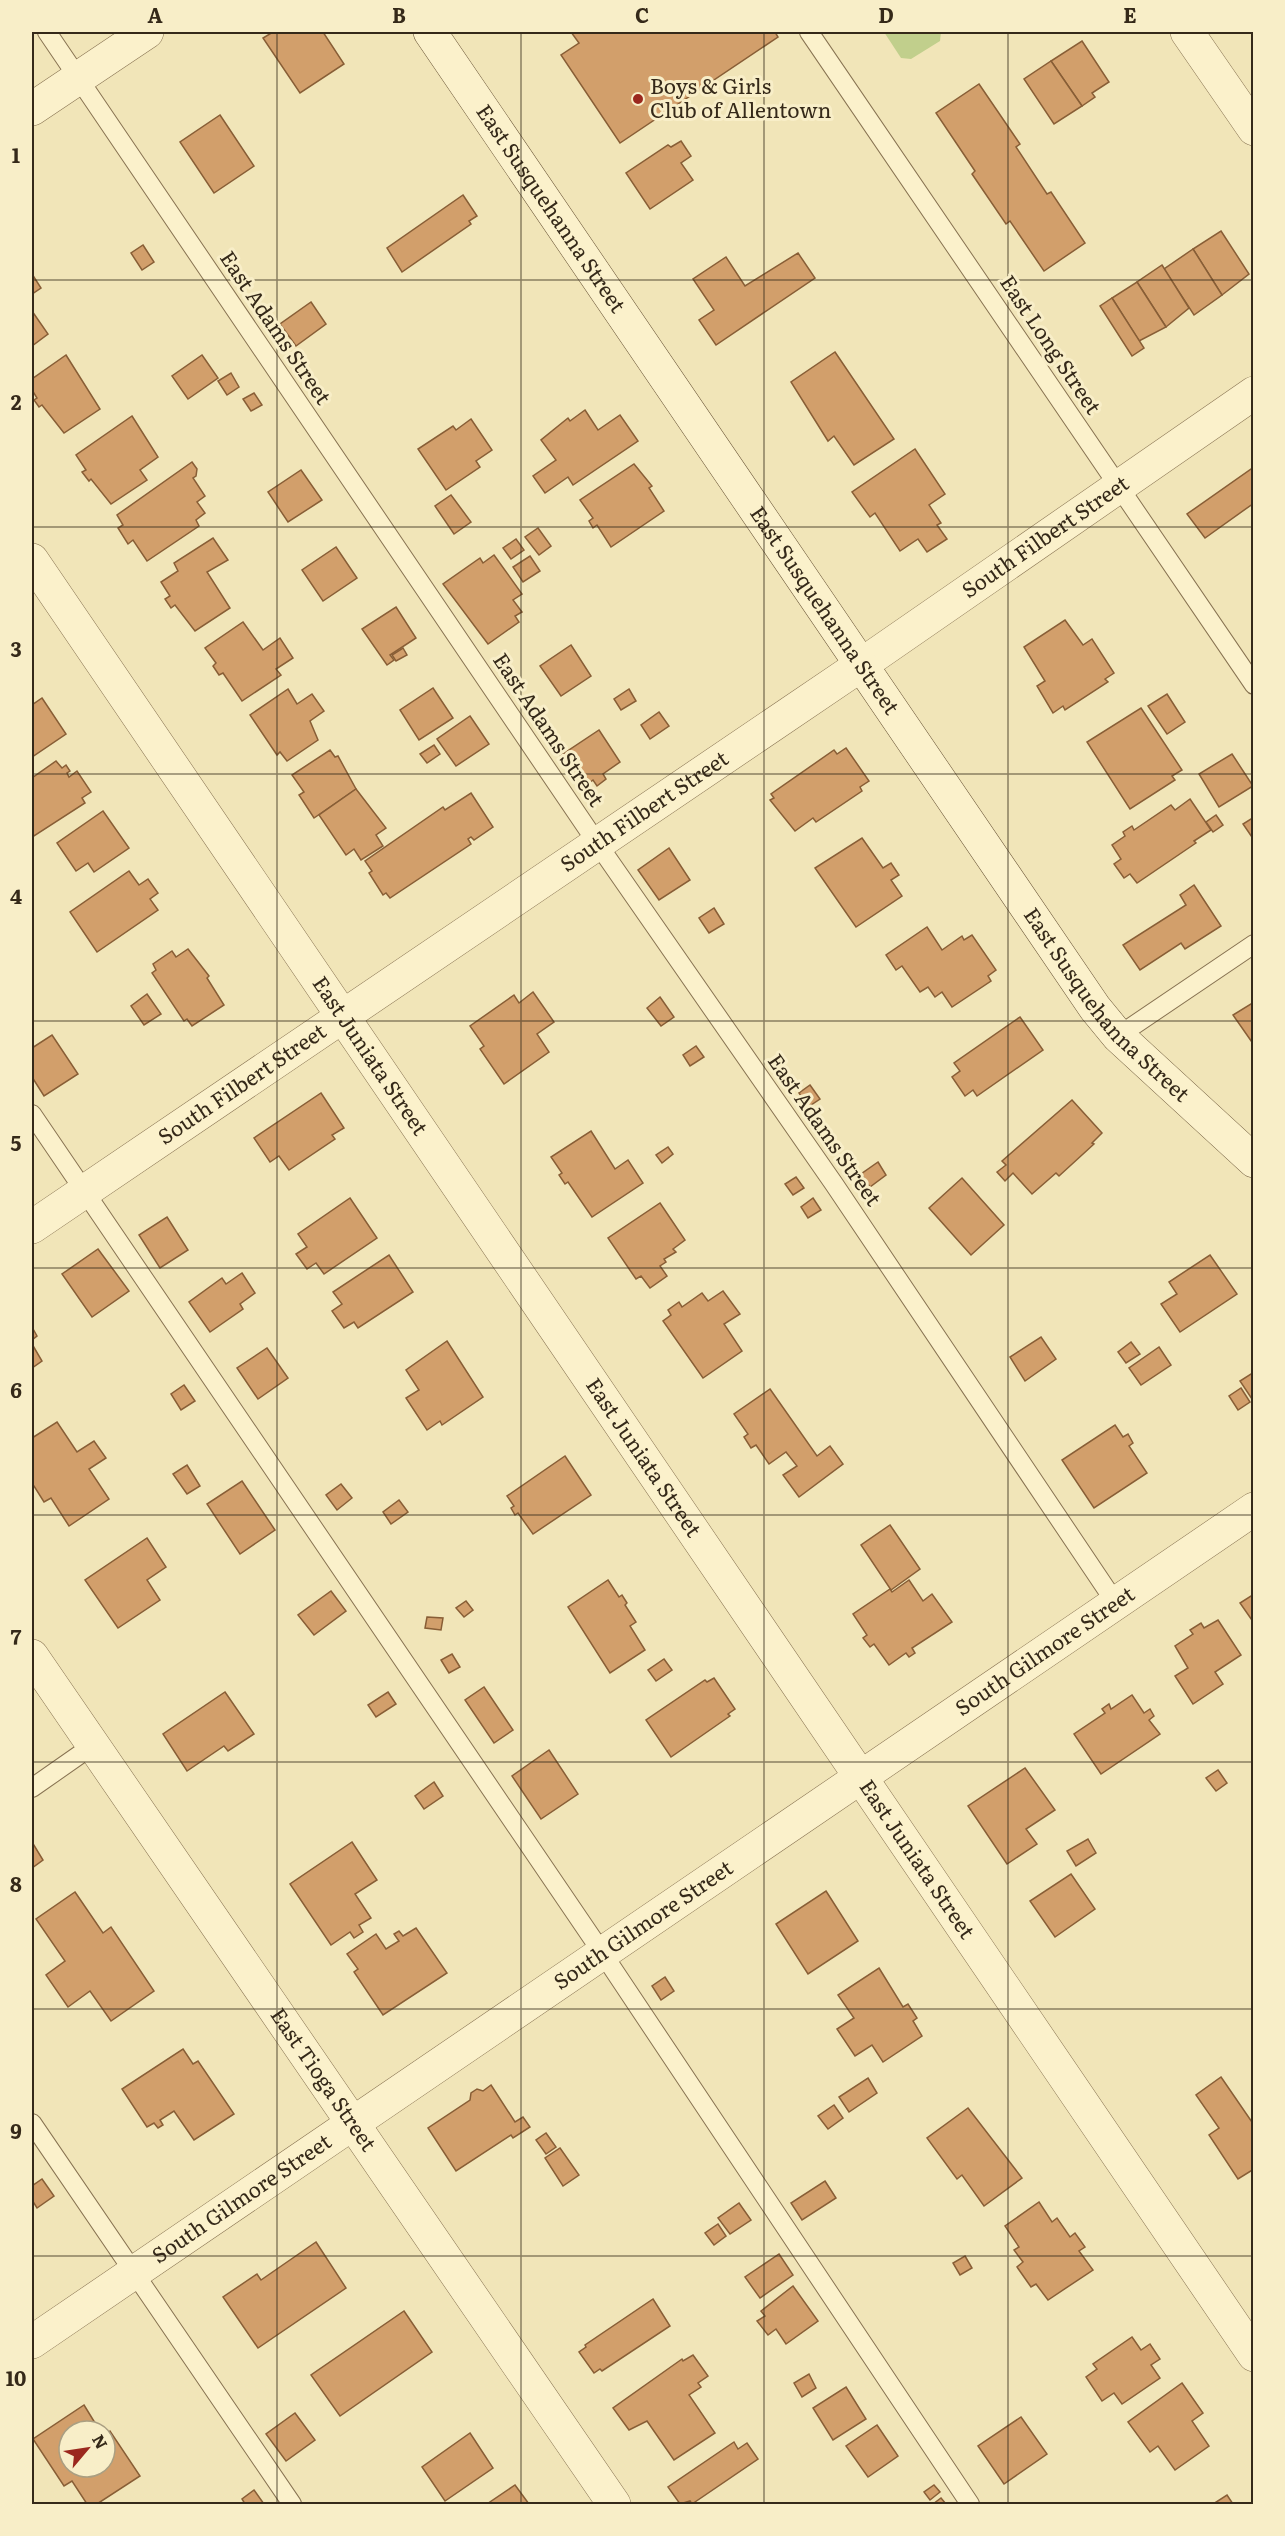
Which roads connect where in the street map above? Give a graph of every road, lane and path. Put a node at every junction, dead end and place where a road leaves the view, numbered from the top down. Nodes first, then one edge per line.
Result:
1 (47, 32) edge
2 (147, 32) edge
3 (430, 32) edge
4 (809, 32) edge
5 (1187, 32) edge
6 (78, 77) junction
7 (32, 109) edge
8 (1254, 129) edge
9 (1254, 393) edge
10 (1119, 486) junction
11 (32, 560) edge
12 (861, 665) junction
13 (1254, 685) edge
14 (597, 843) junction
15 (1254, 944) edge
16 (342, 1015) junction
17 (1118, 1036) junction
18 (32, 1114) edge
19 (1254, 1161) edge
20 (84, 1191) junction
21 (32, 1227) edge
22 (1254, 1509) edge
23 (1115, 1602) junction
24 (32, 1656) edge
25 (93, 1746) junction
26 (860, 1775) junction
27 (32, 1788) edge
28 (603, 1954) junction
29 (32, 2123) edge
30 (352, 2126) junction
31 (133, 2272) junction
32 (32, 2342) edge
33 (1254, 2355) edge
34 (292, 2505) edge
35 (614, 2505) edge
36 (970, 2505) edge

1 - 6 lane, East Adams Street
2 - 6 street
3 - 12 street, East Susquehanna Street
4 - 10 lane, East Long Street
5 - 8 street
6 - 7 street
6 - 14 lane, East Adams Street
9 - 10 street, South Filbert Street
10 - 12 street, South Filbert Street
10 - 13 lane, East Long Street
11 - 16 street, East Juniata Street
12 - 14 street, South Filbert Street
12 - 17 street, East Susquehanna Street
14 - 16 street, South Filbert Street
14 - 23 lane, East Adams Street
15 - 17 lane
16 - 20 street, South Filbert Street
16 - 26 street, East Juniata Street
17 - 19 street, East Susquehanna Street
18 - 20 lane
20 - 21 street, South Filbert Street
20 - 28 lane
22 - 23 street, South Gilmore Street
23 - 26 street, South Gilmore Street
24 - 25 street, East Tioga Street
25 - 27 lane
25 - 30 street, East Tioga Street
26 - 28 street, South Gilmore Street
26 - 33 street, East Juniata Street
28 - 30 street, South Gilmore Street
28 - 36 lane
29 - 31 lane
30 - 31 street, South Gilmore Street
30 - 35 street, East Tioga Street
31 - 32 street, South Gilmore Street
31 - 34 lane

